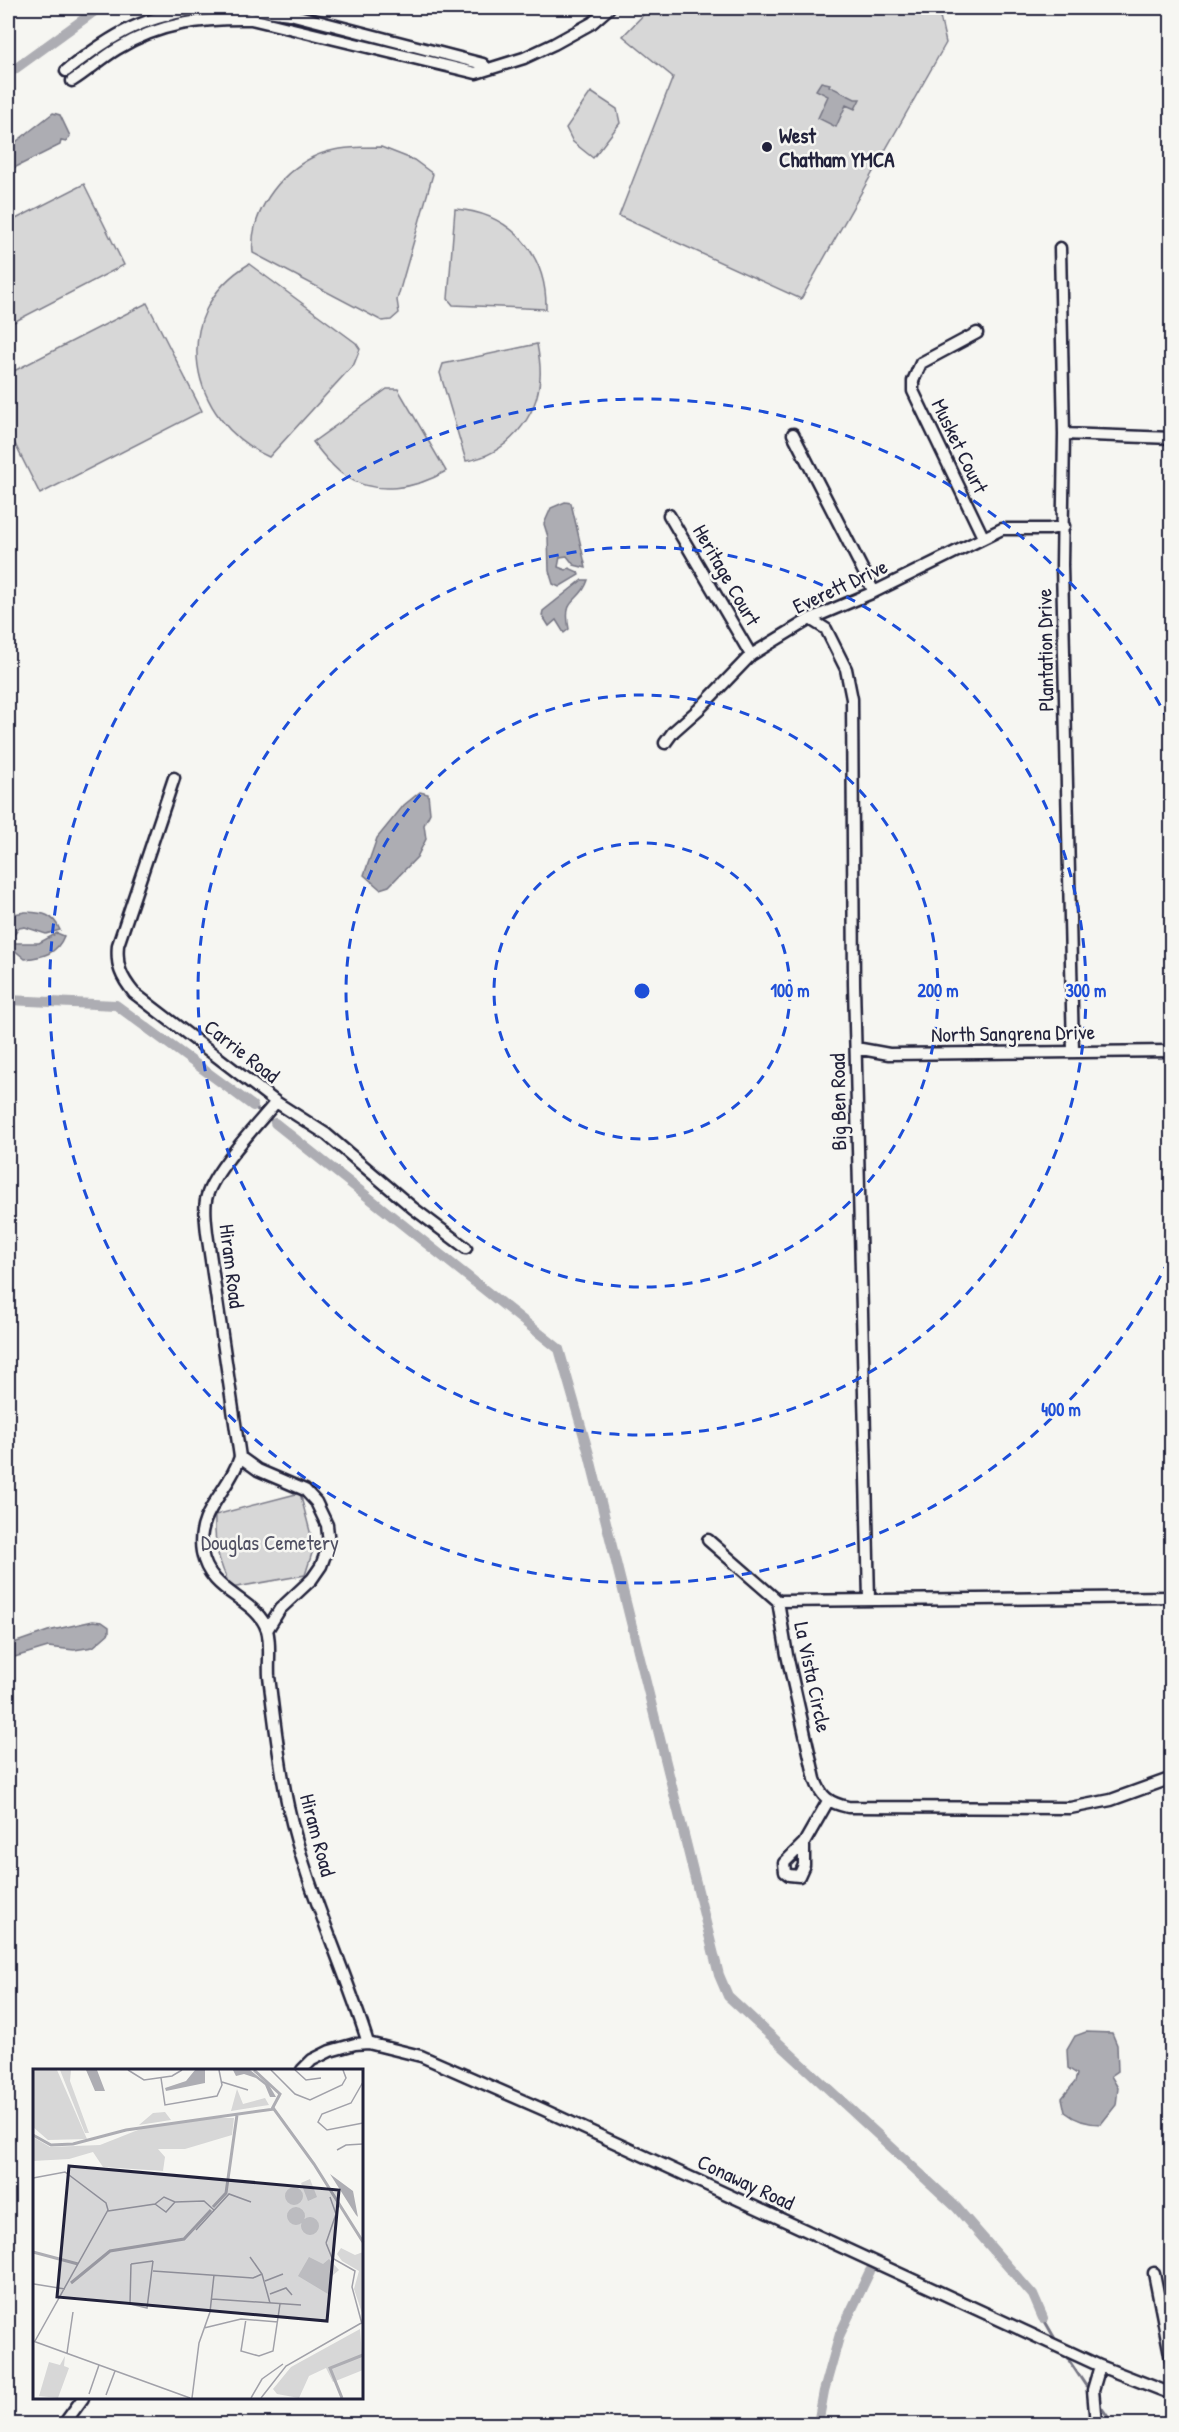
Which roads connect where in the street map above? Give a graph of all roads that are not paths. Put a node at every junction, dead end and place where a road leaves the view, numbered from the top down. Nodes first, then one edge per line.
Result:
1 (207, 8) edge
2 (243, 8) edge
3 (609, 8) edge
4 (487, 69) junction
5 (66, 71) dead end
6 (72, 81) dead end
7 (1060, 248) dead end
8 (977, 333) dead end
9 (793, 434) dead end
10 (1064, 434) junction
11 (1172, 438) edge
12 (669, 515) dead end
13 (1064, 526) junction
14 (983, 537) junction
15 (874, 592) junction
16 (810, 619) junction
17 (751, 655) junction
18 (665, 743) dead end
19 (174, 778) dead end
20 (856, 1048) junction
21 (1073, 1051) junction
22 (1172, 1051) edge
23 (276, 1102) junction
24 (466, 1248) dead end
25 (240, 1457) junction
26 (708, 1540) dead end
27 (1172, 1597) edge
28 (869, 1599) junction
29 (778, 1600) junction
30 (267, 1630) junction
31 (1172, 1778) edge
32 (828, 1801) junction
33 (804, 1843) dead end
34 (368, 2043) junction
35 (303, 2069) edge
36 (1154, 2273) dead end
37 (1172, 2364) edge
38 (1100, 2366) junction
39 (1172, 2394) edge
40 (83, 2399) edge
41 (64, 2424) edge
42 (1096, 2424) edge

1 - 5 street
2 - 4 street
3 - 4 street
4 - 6 street
7 - 10 street, Plantation Drive
8 - 14 street, Musket Court
9 - 15 street
10 - 11 street
10 - 13 street, Plantation Drive
12 - 17 street, Heritage Court
13 - 14 street, Everett Drive
13 - 21 street, Plantation Drive
14 - 15 street, Everett Drive
15 - 16 street, Everett Drive
16 - 17 street, Everett Drive
16 - 20 street, Big Ben Road
17 - 18 street, Everett Drive
19 - 23 street, Carrie Road
20 - 21 street, North Sangrena Drive
20 - 28 street, Big Ben Road
21 - 22 street, North Sangrena Drive
23 - 24 street, Carrie Road
23 - 25 street, Hiram Road
25 - 30 street
25 - 30 street
26 - 29 street
27 - 28 street, La Vista Circle
28 - 29 street, La Vista Circle
29 - 32 street, La Vista Circle
30 - 34 street, Hiram Road
31 - 32 street
32 - 33 street
34 - 35 street, Conaway Road
34 - 38 street, Conaway Road
36 - 37 street
38 - 39 street, Conaway Road
38 - 42 street
40 - 41 street

